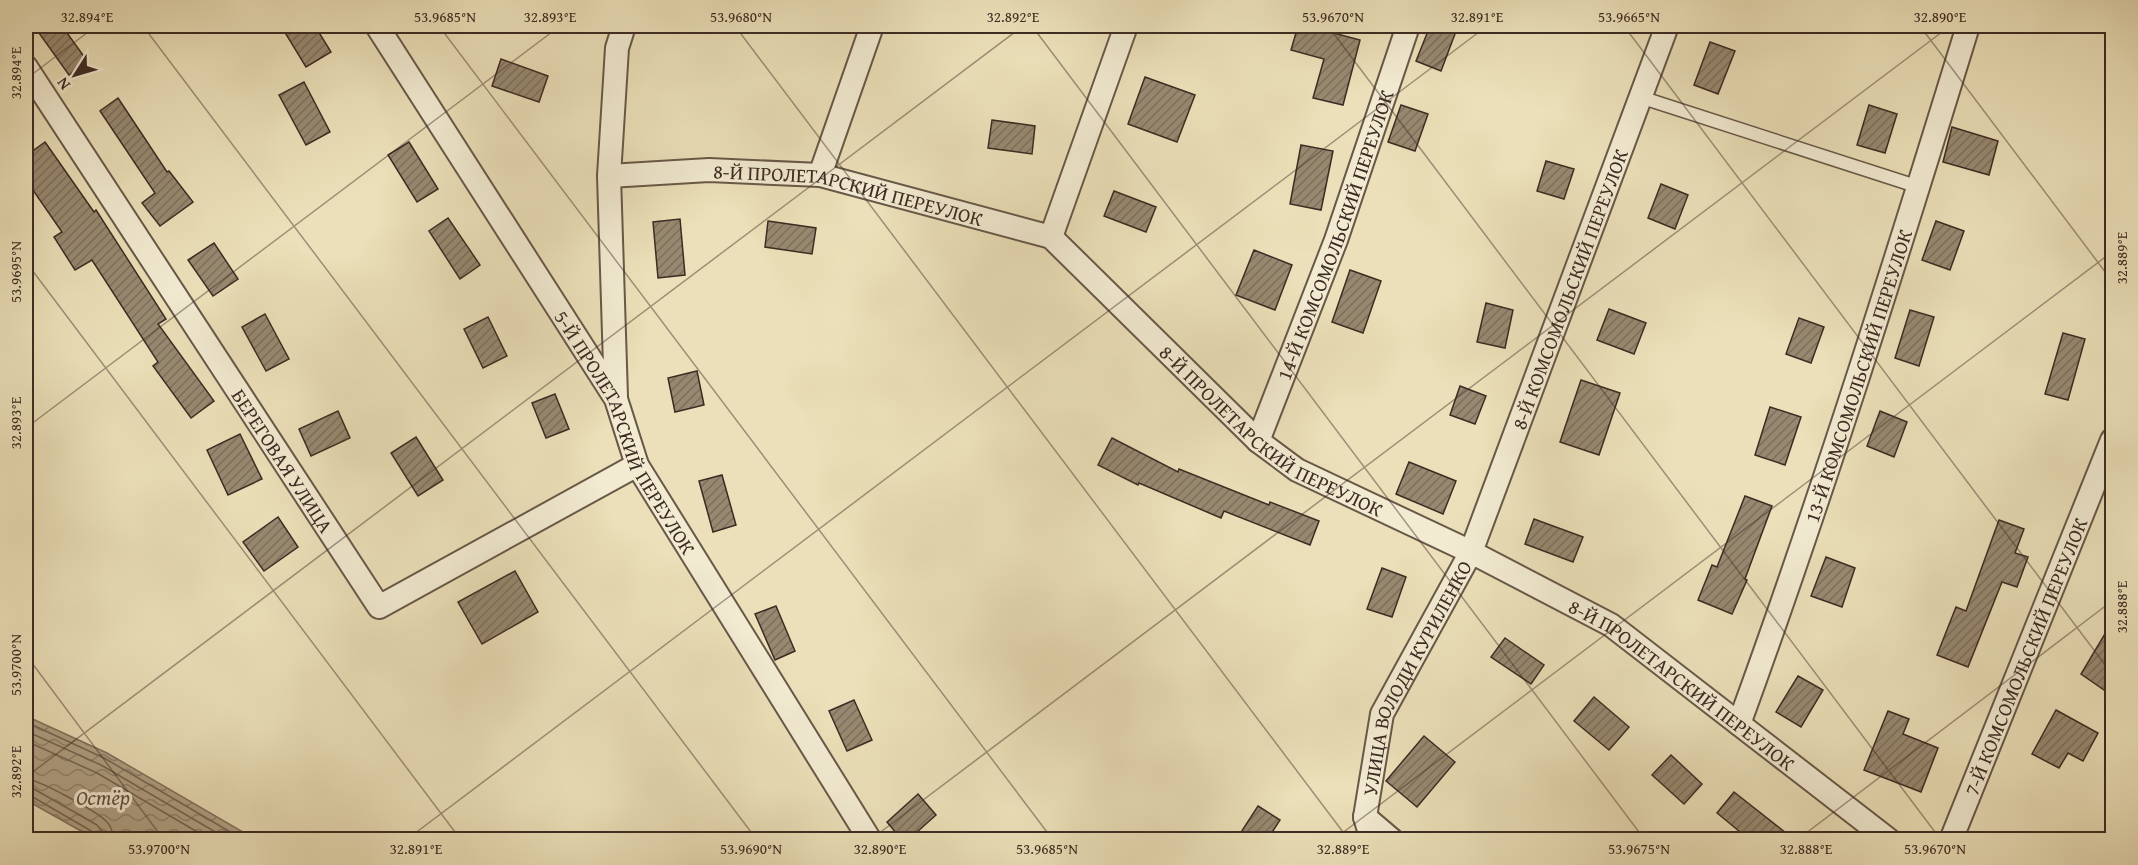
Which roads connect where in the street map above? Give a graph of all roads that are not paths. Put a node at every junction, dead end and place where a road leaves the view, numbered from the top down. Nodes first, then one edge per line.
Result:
1 (378, 26) edge
2 (624, 26) edge
3 (872, 26) edge
4 (1126, 26) edge
5 (1408, 26) edge
6 (1667, 26) edge
7 (1968, 26) edge
8 (26, 67) edge
9 (1640, 97) junction
10 (820, 175) junction
11 (609, 176) junction
12 (1918, 187) junction
13 (1051, 237) junction
14 (616, 399) junction
15 (2112, 440) edge
16 (1258, 441) junction
17 (638, 465) junction
18 (1471, 552) junction
19 (1739, 724) junction
20 (1365, 817) junction
21 (870, 840) edge
22 (1372, 840) edge
23 (1392, 840) edge
24 (1889, 840) edge
25 (1951, 840) edge

1 - 14 street, 5-Й ПРОЛЕТАРСКИЙ ПЕРЕУЛОК
2 - 11 street
3 - 10 street
4 - 13 street
5 - 16 street, 14-Й КОМСОМОЛЬСКИЙ ПЕРЕУЛОК
6 - 9 street, 8-Й КОМСОМОЛЬСКИЙ ПЕРЕУЛОК
7 - 12 street, 13-Й КОМСОМОЛЬСКИЙ ПЕРЕУЛОК
8 - 17 street, БЕРЕГОВАЯ УЛИЦА
9 - 12 lane
9 - 18 street, 8-Й КОМСОМОЛЬСКИЙ ПЕРЕУЛОК
10 - 11 street, 8-Й ПРОЛЕТАРСКИЙ ПЕРЕУЛОК
10 - 13 street, 8-Й ПРОЛЕТАРСКИЙ ПЕРЕУЛОК
11 - 14 street
12 - 19 street, 13-Й КОМСОМОЛЬСКИЙ ПЕРЕУЛОК
13 - 16 street, 8-Й ПРОЛЕТАРСКИЙ ПЕРЕУЛОК
14 - 17 street, 5-Й ПРОЛЕТАРСКИЙ ПЕРЕУЛОК
15 - 25 street, 7-Й КОМСОМОЛЬСКИЙ ПЕРЕУЛОК
16 - 18 street, 8-Й ПРОЛЕТАРСКИЙ ПЕРЕУЛОК
17 - 21 street, 5-Й ПРОЛЕТАРСКИЙ ПЕРЕУЛОК
18 - 19 street, 8-Й ПРОЛЕТАРСКИЙ ПЕРЕУЛОК
18 - 20 street, УЛИЦА ВОЛОДИ КУРИЛЕНКО
19 - 24 street, 8-Й ПРОЛЕТАРСКИЙ ПЕРЕУЛОК
20 - 22 street, УЛИЦА ВОЛОДИ КУРИЛЕНКО
20 - 23 street

